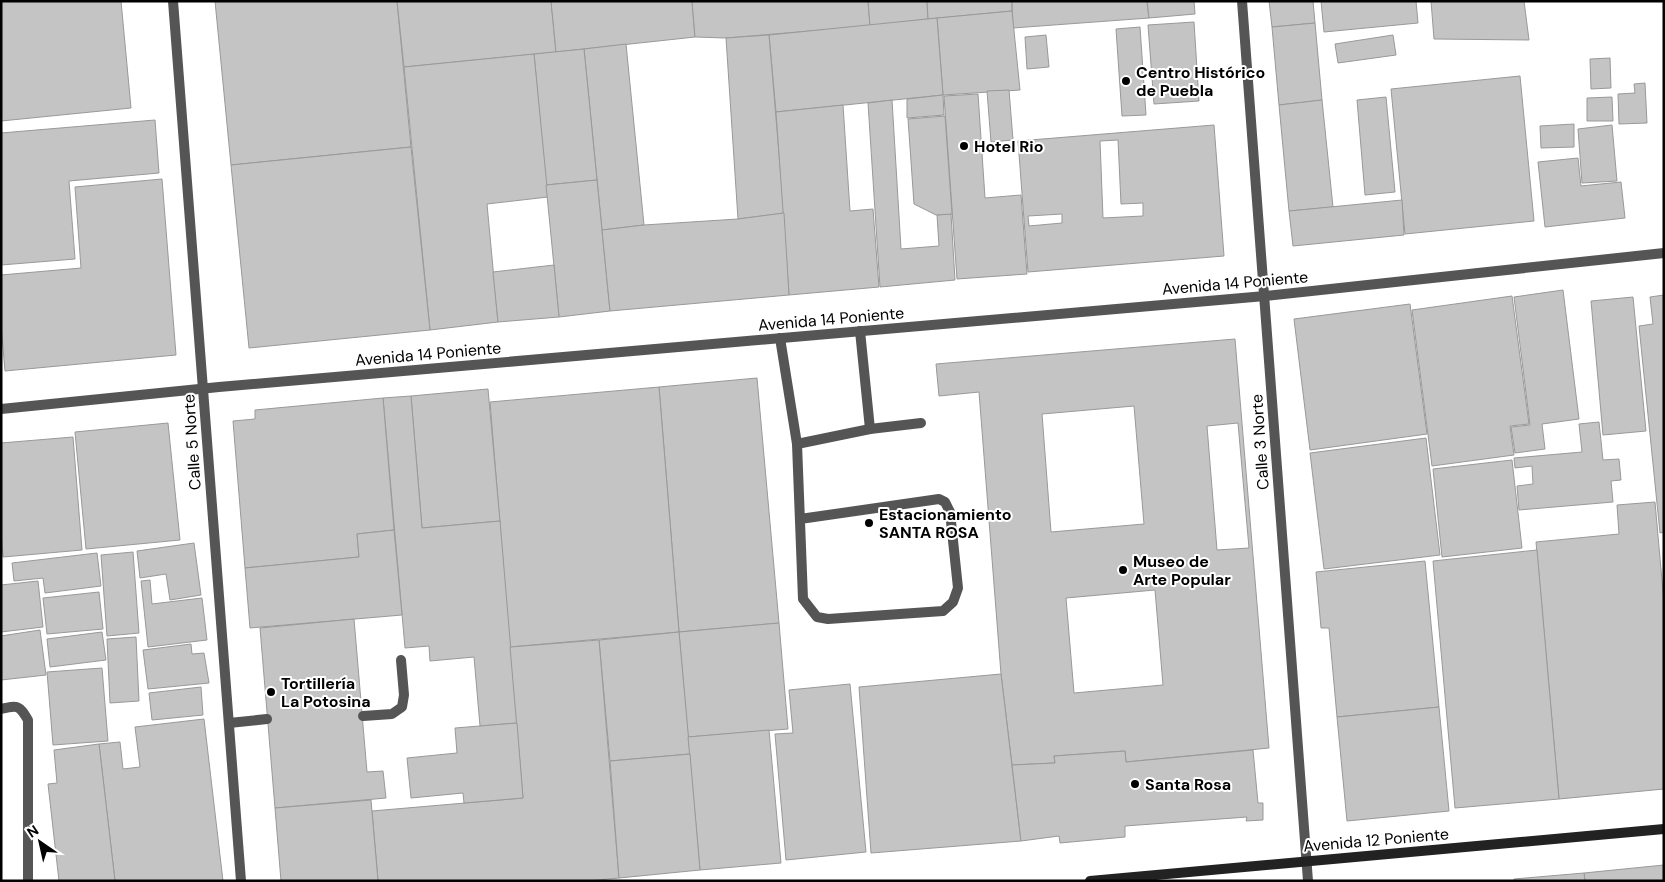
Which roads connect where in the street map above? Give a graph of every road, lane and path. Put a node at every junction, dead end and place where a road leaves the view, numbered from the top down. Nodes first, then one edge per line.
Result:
1 (173, 1) edge
2 (1242, 1) edge
3 (1664, 254) edge
4 (1265, 296) junction
5 (860, 331) junction
6 (780, 338) junction
7 (203, 389) junction
8 (1, 409) edge
9 (921, 423) dead end
10 (870, 429) junction
11 (797, 444) junction
12 (800, 519) junction
13 (402, 660) dead end
14 (1, 708) edge
15 (363, 716) dead end
16 (267, 720) dead end
17 (229, 722) junction
18 (1664, 829) edge
19 (1306, 861) junction
20 (28, 881) edge
21 (241, 881) edge
22 (1090, 881) edge
23 (1308, 881) edge

1 - 7 street, Calle 5 Norte
2 - 4 street, Calle 3 Norte
3 - 4 street, Avenida 14 Poniente
4 - 5 street, Avenida 14 Poniente
4 - 19 street, Calle 3 Norte
5 - 6 street, Avenida 14 Poniente
5 - 10 street
6 - 7 street, Avenida 14 Poniente
6 - 11 street
7 - 8 street, Avenida 14 Poniente
7 - 17 street, Calle 5 Norte
9 - 10 street
10 - 11 street
11 - 12 street
12 - 12 street
13 - 15 street
14 - 20 street
16 - 17 street
17 - 21 street, Calle 5 Norte
18 - 19 main road, Avenida 12 Poniente
19 - 22 main road, Avenida 12 Poniente
19 - 23 street, Calle 3 Norte

